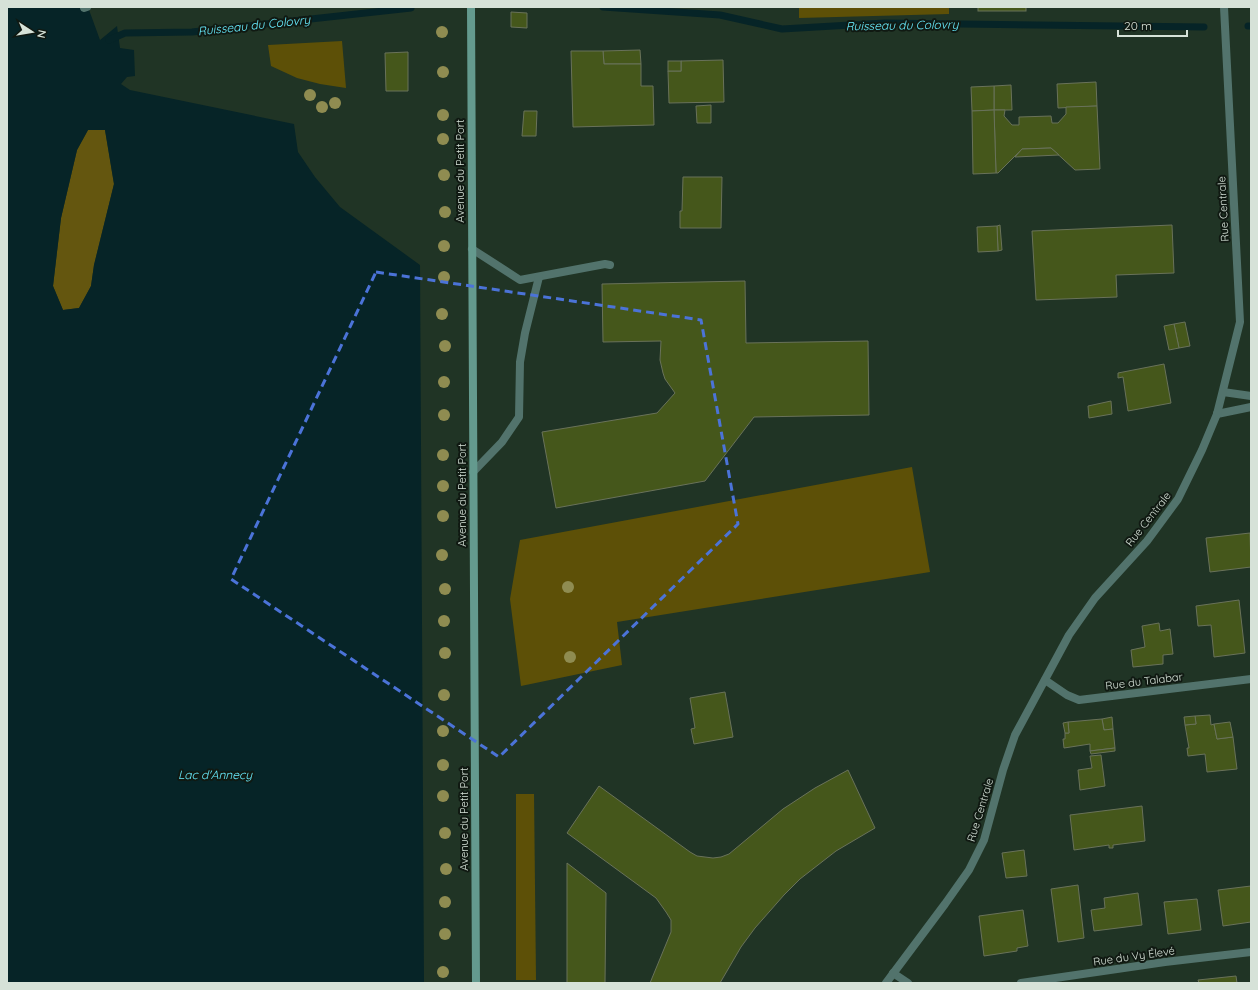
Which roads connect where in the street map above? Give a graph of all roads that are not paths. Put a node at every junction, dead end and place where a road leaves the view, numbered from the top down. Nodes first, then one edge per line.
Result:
1 (471, 7) edge
2 (1224, 7) edge
3 (472, 249) junction
4 (610, 265) dead end
5 (539, 277) junction
6 (1223, 392) junction
7 (1251, 396) edge
8 (1251, 407) edge
9 (1216, 414) junction
10 (473, 472) junction
11 (1251, 679) edge
12 (1044, 680) junction
13 (1251, 952) edge
14 (893, 973) junction
15 (476, 983) edge
16 (886, 983) edge
17 (908, 983) edge
18 (1021, 983) edge

1 - 3 main road, Avenue du Petit Port
2 - 6 street, Rue Centrale
3 - 5 street
3 - 10 main road, Avenue du Petit Port
4 - 5 street
5 - 10 street
6 - 7 street
6 - 9 street, Rue Centrale
8 - 9 street
9 - 12 street, Rue Centrale
10 - 15 main road, Avenue du Petit Port
11 - 12 street, Rue du Talabar
12 - 14 street, Rue Centrale
13 - 18 street, Rue du Vy Élevé
14 - 16 street, Rue Centrale
14 - 17 street

